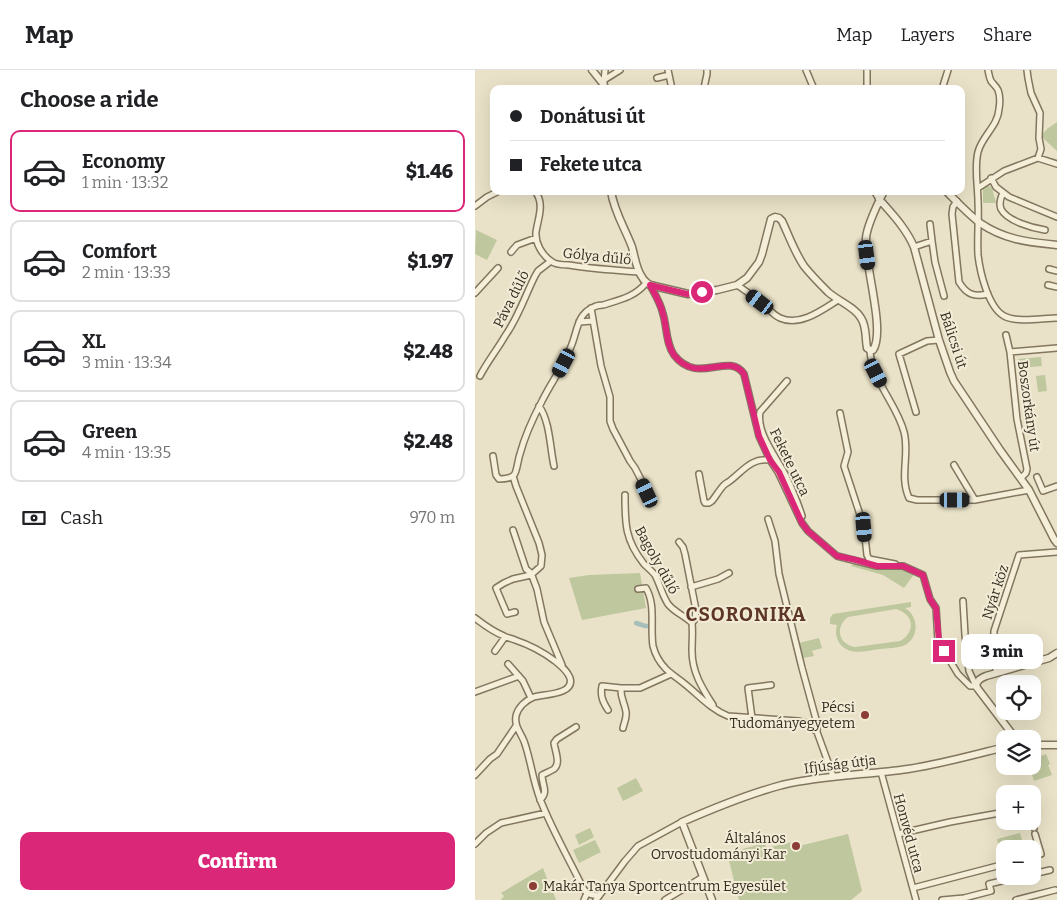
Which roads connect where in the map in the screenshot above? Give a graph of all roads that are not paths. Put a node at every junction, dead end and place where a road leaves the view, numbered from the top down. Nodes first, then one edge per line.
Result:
1 (592, 70) edge
2 (605, 70) edge
3 (620, 70) edge
4 (707, 70) edge
5 (806, 70) edge
6 (867, 70) edge
7 (948, 70) edge
8 (988, 70) edge
9 (1027, 70) edge
10 (668, 72) edge
11 (657, 78) dead end
12 (605, 85) edge
13 (672, 85) edge
14 (705, 85) edge
15 (812, 85) edge
16 (867, 85) edge
17 (942, 85) edge
18 (1038, 158) junction
19 (1057, 164) edge
20 (991, 178) junction
21 (978, 188) junction
22 (1003, 193) junction
23 (491, 195) edge
24 (538, 195) edge
25 (612, 195) edge
26 (876, 195) edge
27 (882, 195) edge
28 (950, 195) edge
29 (879, 199) junction
30 (957, 201) junction
31 (475, 206) edge
32 (1057, 217) edge
33 (979, 222) junction
34 (930, 224) dead end
35 (1045, 230) dead end
36 (536, 238) junction
37 (932, 241) junction
38 (1057, 245) edge
39 (914, 247) junction
40 (511, 252) dead end
41 (551, 262) junction
42 (498, 268) dead end
43 (1049, 269) dead end
44 (1057, 271) edge
45 (639, 272) junction
46 (648, 284) junction
47 (737, 285) junction
48 (1049, 285) dead end
49 (1057, 287) edge
50 (475, 293) edge
51 (988, 294) junction
52 (944, 296) dead end
53 (838, 300) junction
54 (591, 308) junction
55 (1057, 318) edge
56 (593, 321) junction
57 (579, 322) junction
58 (1006, 335) dead end
59 (939, 340) junction
60 (1057, 348) edge
61 (870, 350) junction
62 (1010, 352) junction
63 (480, 376) dead end
64 (787, 381) dead end
65 (539, 406) junction
66 (916, 412) dead end
67 (840, 413) dead end
68 (493, 456) dead end
69 (770, 460) junction
70 (954, 465) dead end
71 (554, 466) dead end
72 (699, 474) dead end
73 (513, 476) junction
74 (1021, 478) junction
75 (1037, 478) dead end
76 (1057, 486) edge
77 (1029, 490) junction
78 (647, 493) dead end
79 (625, 495) dead end
80 (975, 500) junction
81 (768, 519) dead end
82 (513, 530) dead end
83 (808, 531) junction
84 (679, 542) dead end
85 (1057, 543) edge
86 (1057, 552) edge
87 (903, 566) junction
88 (729, 573) dead end
89 (531, 575) junction
90 (691, 587) junction
91 (638, 589) dead end
92 (963, 600) dead end
93 (515, 612) dead end
94 (475, 618) edge
95 (692, 623) junction
96 (505, 637) junction
97 (495, 651) dead end
98 (1057, 653) edge
99 (508, 664) dead end
100 (562, 666) junction
101 (997, 673) junction
102 (671, 674) junction
103 (519, 676) junction
104 (771, 685) dead end
105 (976, 686) junction
106 (621, 688) junction
107 (475, 692) edge
108 (531, 698) junction
109 (715, 708) junction
110 (608, 710) dead end
111 (752, 718) junction
112 (817, 723) junction
113 (516, 726) junction
114 (576, 727) dead end
115 (811, 727) junction
116 (623, 728) dead end
117 (1009, 730) edge
118 (817, 732) junction
119 (1041, 745) edge
120 (1057, 746) edge
121 (996, 749) edge
122 (881, 772) junction
123 (475, 775) edge
124 (833, 776) junction
125 (540, 800) junction
126 (546, 813) junction
127 (996, 814) edge
128 (682, 822) junction
129 (898, 834) junction
130 (475, 844) edge
131 (996, 866) edge
132 (1050, 870) dead end
133 (1041, 872) edge
134 (703, 877) junction
135 (996, 882) edge
136 (913, 888) junction
137 (1055, 890) dead end
138 (587, 893) junction
139 (597, 898) edge
140 (584, 900) edge
141 (665, 900) edge
142 (712, 900) edge
143 (916, 900) edge
144 (941, 900) edge
145 (1016, 900) edge

1 - 12 street
2 - 12 street
3 - 12 street
4 - 14 street
5 - 15 street
6 - 16 street
7 - 17 street
8 - 21 street
9 - 18 street
10 - 11 street
10 - 13 street
18 - 19 street
18 - 20 street
20 - 21 street
20 - 22 street
21 - 33 street
22 - 32 street
22 - 35 street
23 - 31 street
24 - 36 street
25 - 45 street
26 - 29 street, Bálicsi út
27 - 29 street
28 - 30 street
29 - 39 street, Bálicsi út
29 - 61 street
30 - 33 street
30 - 51 street
33 - 38 street
33 - 51 street
34 - 37 street
36 - 40 street
36 - 41 street, Gólya dűlő
37 - 39 street
37 - 52 street
39 - 59 street, Bálicsi út
41 - 45 street, Gólya dűlő
41 - 63 street, Páva dűlő
42 - 50 street
43 - 44 street
45 - 46 street
46 - 47 street
46 - 54 street
46 - 69 street, Fekete utca
47 - 53 street
47 - 53 street
48 - 49 street
51 - 55 street
53 - 61 street
54 - 56 street
54 - 57 street
56 - 57 street
56 - 78 street
57 - 65 street
58 - 62 street, Boszorkány út
59 - 66 street
59 - 74 street, Bálicsi út
60 - 62 street
61 - 80 street
62 - 74 street, Boszorkány út
64 - 83 street, Fekete utca
65 - 71 street
65 - 73 street
67 - 87 street
68 - 73 street
69 - 72 street, Fekete utca
69 - 83 street, Fekete utca
70 - 80 street
73 - 89 street
74 - 77 street, Bálicsi út
75 - 76 street
77 - 80 street
77 - 85 street, Bálicsi út
79 - 95 street, Bagoly dűlő
81 - 112 street
82 - 89 street
83 - 87 street, Fekete utca
84 - 90 street
86 - 101 street, Nyár köz
87 - 105 street, Fekete utca
88 - 90 street
89 - 93 street
89 - 100 street
90 - 95 street
91 - 102 street
92 - 105 street
94 - 96 street
95 - 109 street
96 - 97 street
96 - 100 street
98 - 101 street
99 - 103 street
100 - 108 street
101 - 105 street
102 - 106 street
102 - 109 street
103 - 107 street
103 - 108 street
104 - 111 street
105 - 117 street
106 - 110 street
106 - 116 street
108 - 113 street
109 - 111 street
111 - 115 street
112 - 115 street
112 - 118 street
113 - 123 street
113 - 125 street
114 - 125 street
115 - 118 street
118 - 124 street
119 - 120 street
121 - 122 street, Ifjúság útja
122 - 124 street, Ifjúság útja
122 - 129 street, Honvéd utca
124 - 128 street, Ifjúság útja
125 - 126 street
126 - 130 street
126 - 138 street
127 - 129 street
128 - 134 street
128 - 139 street
129 - 136 street, Honvéd utca
131 - 136 street
132 - 133 street
134 - 141 street
134 - 142 street
135 - 144 street
136 - 143 street, Honvéd utca
137 - 145 street
138 - 139 street
138 - 140 street

